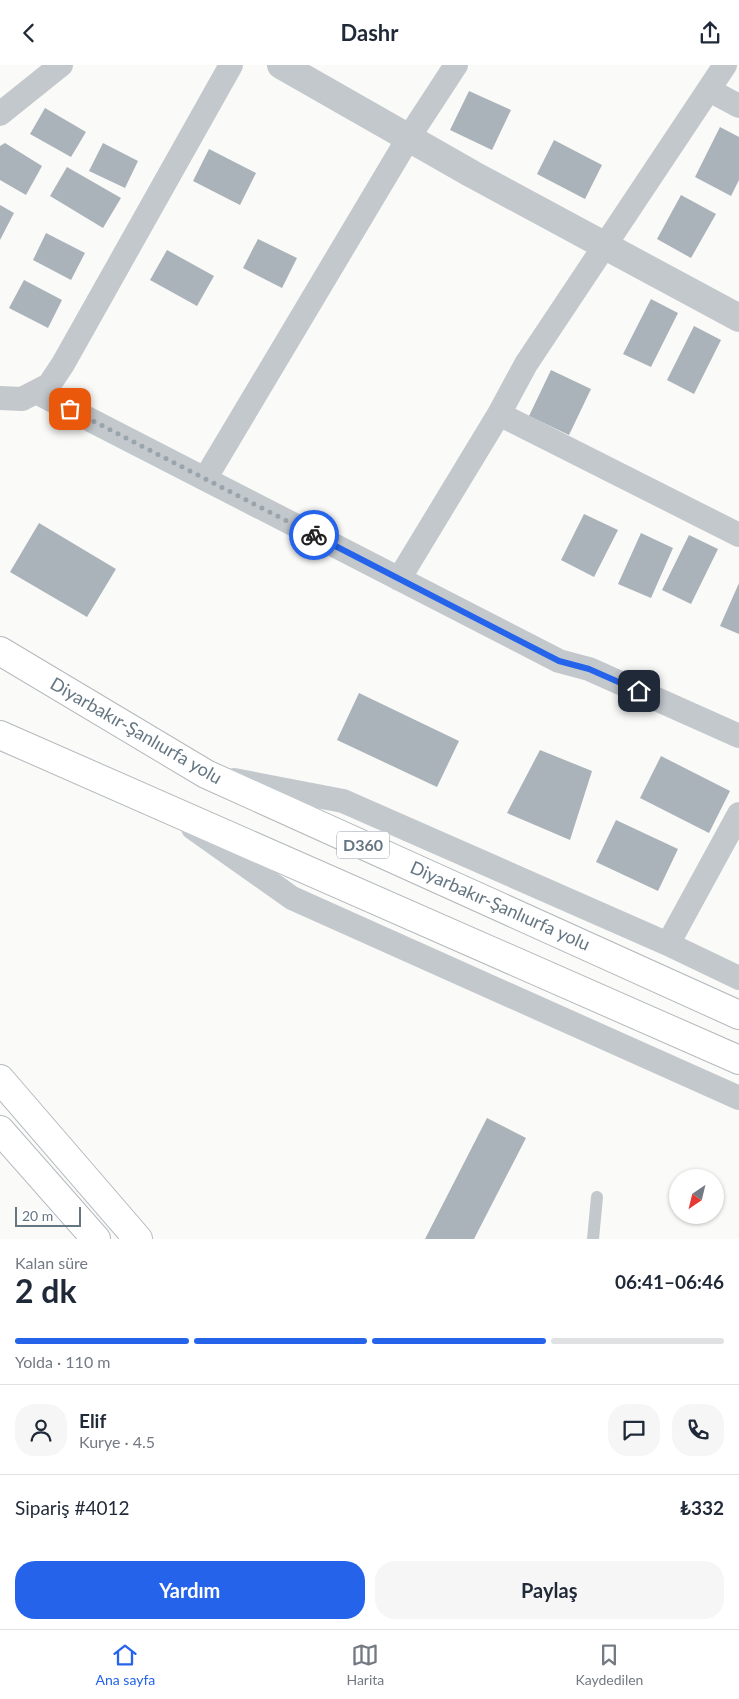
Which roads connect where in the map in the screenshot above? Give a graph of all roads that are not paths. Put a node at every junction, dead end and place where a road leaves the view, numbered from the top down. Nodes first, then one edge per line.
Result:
1 (61, 65) edge
2 (231, 65) edge
3 (281, 65) edge
4 (456, 65) edge
5 (725, 65) edge
6 (709, 90) junction
7 (739, 106) edge
8 (0, 114) edge
9 (409, 137) junction
10 (606, 245) junction
11 (739, 318) edge
12 (36, 392) junction
13 (0, 398) edge
14 (500, 414) junction
15 (205, 479) junction
16 (739, 535) edge
17 (399, 579) junction
18 (0, 651) edge
19 (0, 735) edge
20 (739, 736) edge
21 (206, 774) junction
22 (158, 804) junction
23 (739, 814) edge
24 (668, 944) junction
25 (739, 978) edge
26 (739, 1015) edge
27 (739, 1060) edge
28 (0, 1079) edge
29 (739, 1097) edge
30 (0, 1129) edge
31 (597, 1197) dead end
32 (96, 1239) edge
33 (138, 1239) edge
34 (593, 1239) edge

1 - 8 street
2 - 12 street
3 - 9 street
4 - 9 street
5 - 6 street
6 - 7 street
6 - 10 street
9 - 10 street
9 - 15 street
10 - 11 street
10 - 14 street
12 - 13 street
12 - 15 street
14 - 16 street
14 - 17 street
15 - 17 street
17 - 20 street
18 - 21 main road, Diyarbakır-Şanlıurfa yolu / D360
19 - 22 main road, D360
21 - 24 street
21 - 26 main road, Diyarbakır-Şanlıurfa yolu / D360
22 - 27 main road, D360
22 - 29 street
23 - 24 street
24 - 25 street
28 - 33 main road
30 - 32 main road
31 - 34 lane

